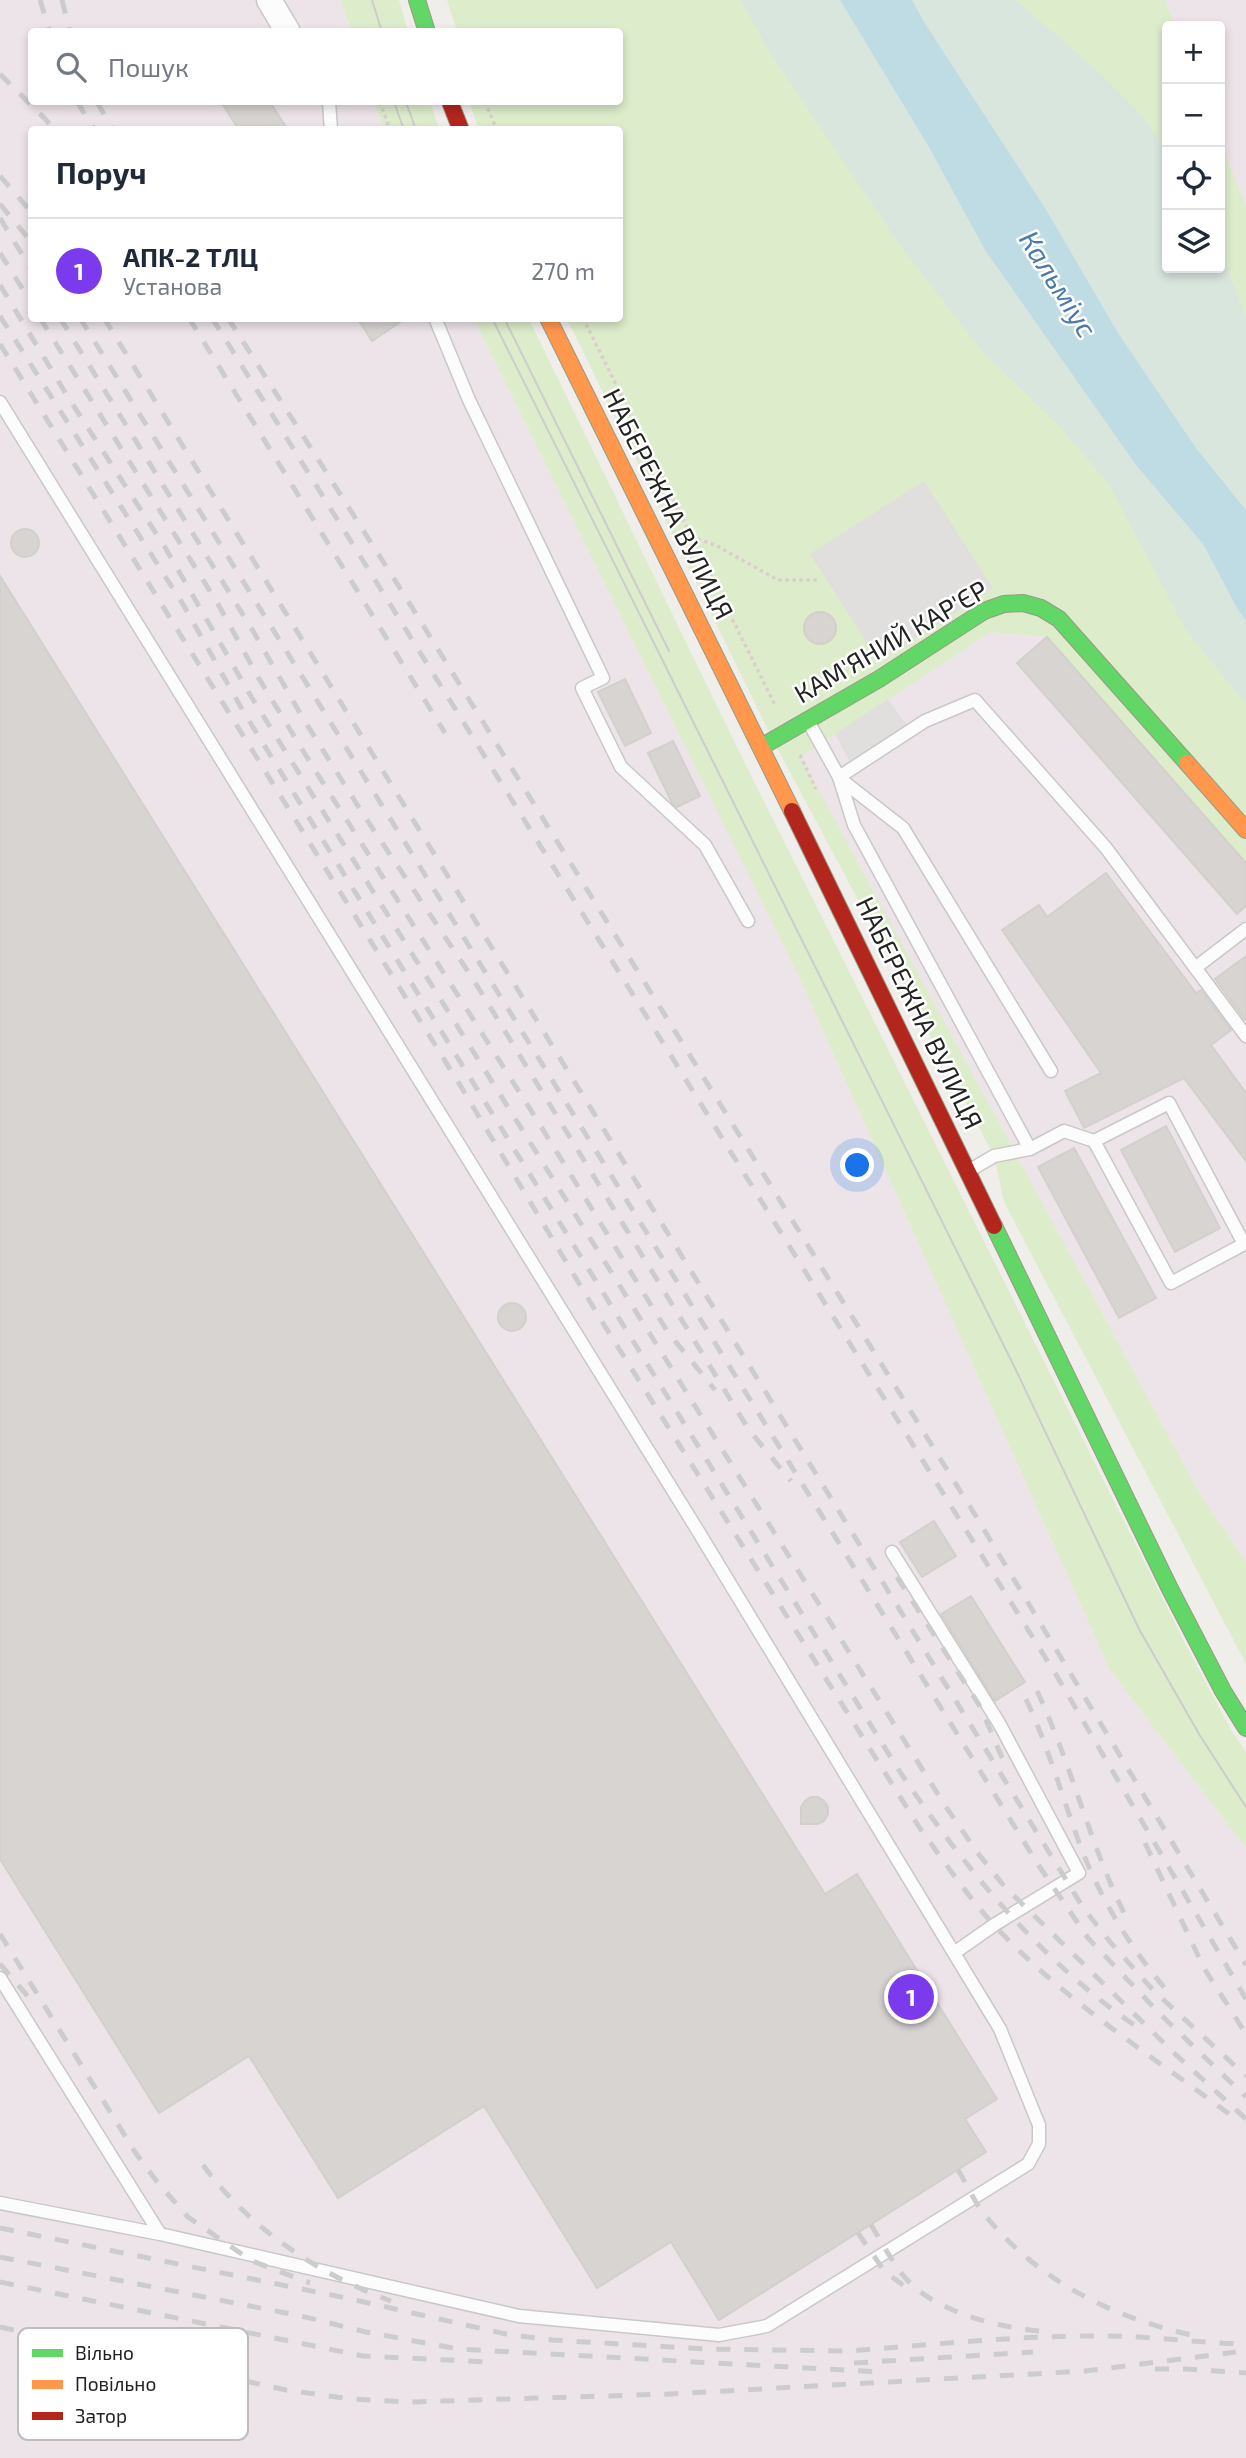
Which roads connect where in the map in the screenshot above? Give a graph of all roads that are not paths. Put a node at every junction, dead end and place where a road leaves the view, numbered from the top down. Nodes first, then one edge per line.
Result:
1 (269, 0) edge
2 (416, 0) edge
3 (286, 28) edge
4 (425, 28) edge
5 (329, 105) edge
6 (451, 105) edge
7 (331, 126) edge
8 (459, 126) edge
9 (437, 322) edge
10 (550, 322) edge
11 (0, 402) edge
12 (807, 719) junction
13 (761, 747) junction
14 (839, 777) junction
15 (1246, 830) edge
16 (748, 921) dead end
17 (1246, 929) edge
18 (1195, 968) junction
19 (1246, 1036) edge
20 (1051, 1071) dead end
21 (1094, 1141) junction
22 (1030, 1149) junction
23 (969, 1170) junction
24 (892, 1552) dead end
25 (1246, 1728) edge
26 (954, 1953) junction
27 (0, 1978) edge
28 (0, 2203) edge
29 (160, 2234) junction

1 - 3 street
2 - 4 main road
5 - 7 lane
6 - 8 main road
9 - 16 lane
10 - 13 main road, НАБЕРЕЖНА ВУЛИЦЯ
11 - 26 lane
12 - 13 main road, КАМ'ЯНИЙ КАР'ЄР
12 - 14 lane
12 - 15 main road, КАМ'ЯНИЙ КАР'ЄР
13 - 23 main road, НАБЕРЕЖНА ВУЛИЦЯ
14 - 18 lane
14 - 20 lane
14 - 22 lane
17 - 18 lane
18 - 19 lane
21 - 21 lane
21 - 22 lane
22 - 23 lane
23 - 25 main road, НАБЕРЕЖНА ВУЛИЦЯ
24 - 26 lane
26 - 29 lane
27 - 29 lane
28 - 29 lane

